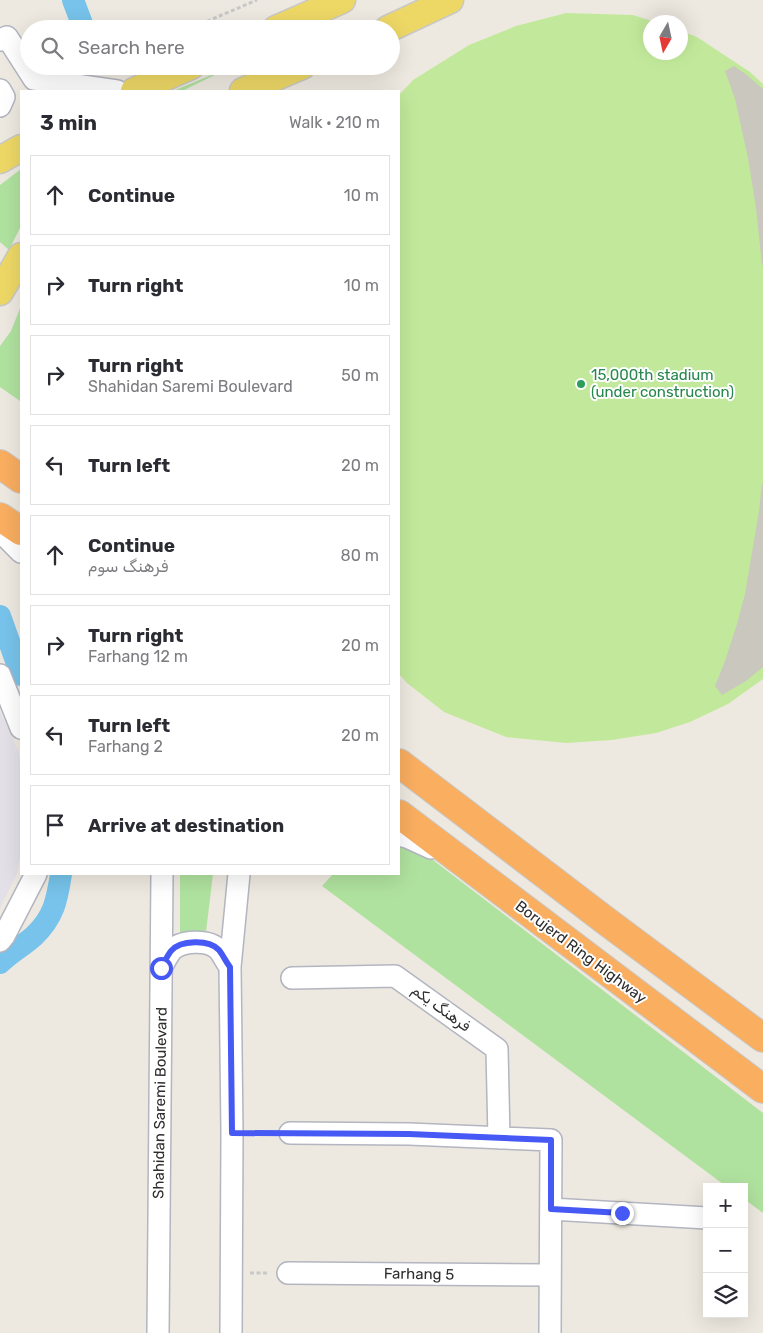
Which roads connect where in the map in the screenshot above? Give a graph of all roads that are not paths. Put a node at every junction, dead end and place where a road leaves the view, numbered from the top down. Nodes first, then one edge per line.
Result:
1 (342, 0) edge
2 (450, 0) edge
3 (296, 20) edge
4 (400, 23) edge
5 (0, 40) edge
6 (20, 57) edge
7 (31, 75) edge
8 (170, 75) edge
9 (281, 75) edge
10 (0, 90) edge
11 (110, 90) edge
12 (136, 90) edge
13 (245, 90) edge
14 (0, 106) edge
15 (20, 149) edge
16 (0, 160) edge
17 (20, 258) edge
18 (0, 293) edge
19 (0, 464) edge
20 (20, 478) edge
21 (0, 517) edge
22 (20, 530) edge
23 (0, 531) edge
24 (20, 551) edge
25 (0, 675) edge
26 (20, 725) edge
27 (400, 764) edge
28 (400, 815) edge
29 (400, 835) edge
30 (464, 864) junction
31 (35, 875) edge
32 (162, 875) edge
33 (239, 875) edge
34 (0, 940) edge
35 (230, 967) junction
36 (161, 968) junction
37 (292, 978) dead end
38 (763, 1038) edge
39 (763, 1089) edge
40 (290, 1133) road end
41 (499, 1138) junction
42 (551, 1209) junction
43 (703, 1218) edge
44 (288, 1273) road end
45 (550, 1275) junction
46 (158, 1333) edge
47 (231, 1333) edge
48 (550, 1333) edge

1 - 3 main road
2 - 4 main road
5 - 6 street
7 - 11 street
8 - 12 main road
9 - 13 main road
10 - 14 street
15 - 16 main road
17 - 18 main road
19 - 20 highway
21 - 22 highway
23 - 24 street
25 - 26 street
27 - 38 highway
28 - 30 highway, Borujerd Ring Highway
29 - 30 street
30 - 39 highway, Borujerd Ring Highway
31 - 34 street
32 - 36 street, Shahidan Saremi Boulevard
33 - 35 street
35 - 36 street
35 - 47 street
36 - 46 street, Shahidan Saremi Boulevard
37 - 41 street, فرهنگ یکم
40 - 41 street
41 - 42 street
42 - 43 street
42 - 45 street
44 - 45 street, Farhang 5
45 - 48 street

